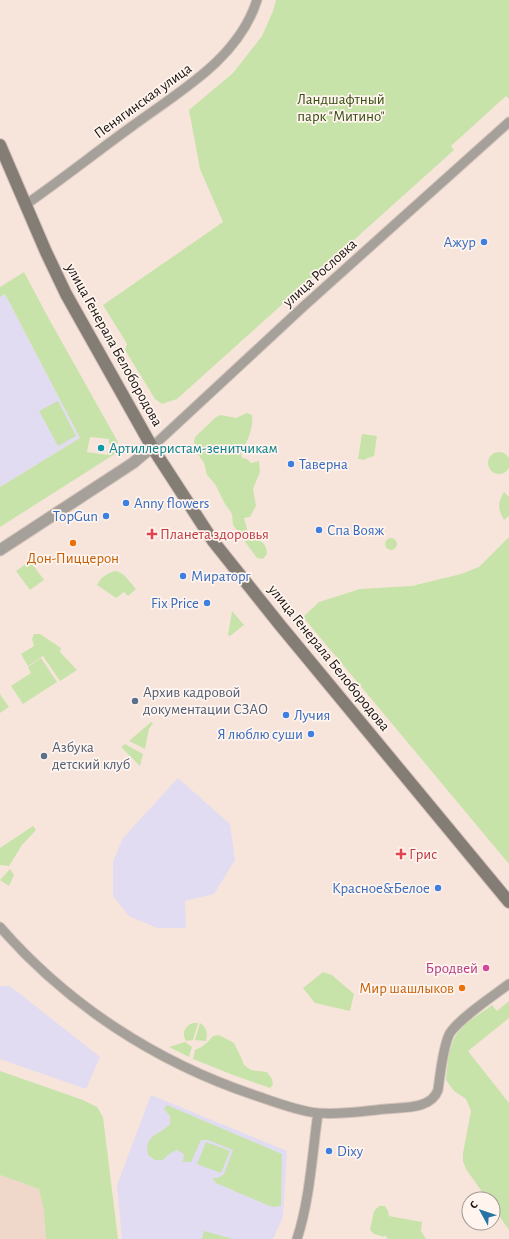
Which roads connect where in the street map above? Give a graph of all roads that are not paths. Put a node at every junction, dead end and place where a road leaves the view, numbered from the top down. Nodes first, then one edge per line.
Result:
1 (257, 0) edge
2 (509, 122) edge
3 (0, 145) edge
4 (25, 205) junction
5 (152, 447) junction
6 (0, 550) edge
7 (509, 902) edge
8 (0, 927) edge
9 (509, 984) edge
10 (318, 1113) junction
11 (297, 1239) edge

1 - 4 street, Пенягинская улица
2 - 5 street, улица Рословка
3 - 4 main road, улица Генерала Белобородова
4 - 5 main road, улица Генерала Белобородова
5 - 6 street
5 - 7 main road, улица Генерала Белобородова
8 - 10 street
9 - 10 street
10 - 11 street

